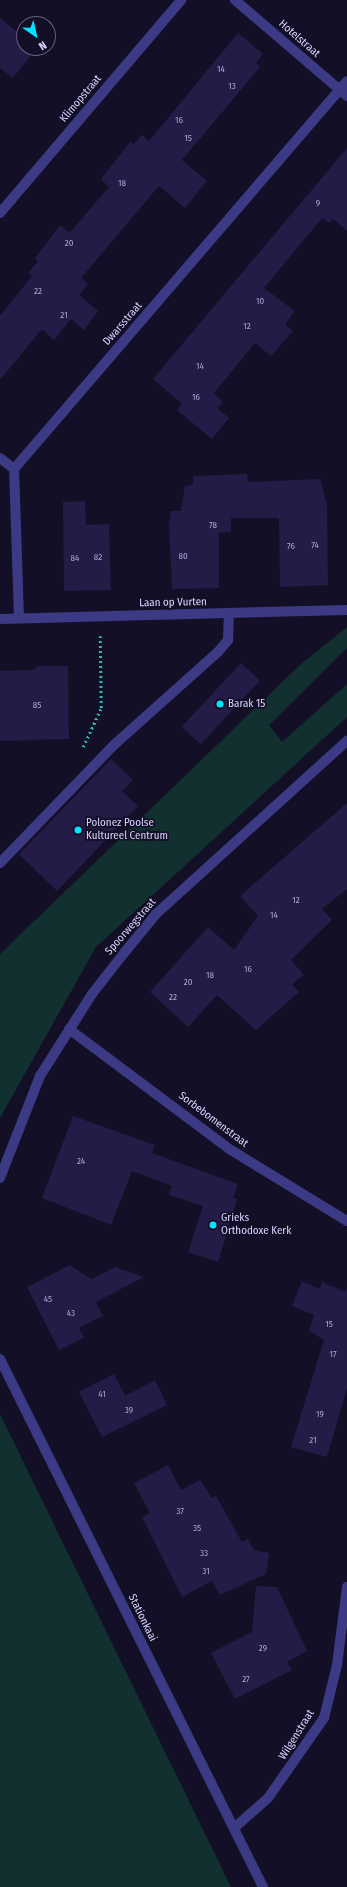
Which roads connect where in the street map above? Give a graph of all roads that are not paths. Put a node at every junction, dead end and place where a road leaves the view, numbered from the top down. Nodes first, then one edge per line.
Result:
1 (181, 0) edge
2 (235, 0) edge
3 (347, 81) edge
4 (343, 93) edge
5 (0, 214) edge
6 (0, 458) edge
7 (14, 469) junction
8 (347, 610) edge
9 (229, 614) junction
10 (19, 618) junction
11 (0, 619) edge
12 (347, 741) edge
13 (0, 863) edge
14 (69, 1029) junction
15 (0, 1178) edge
16 (347, 1221) edge
17 (0, 1359) edge
18 (347, 1587) edge
19 (234, 1828) junction
20 (263, 1887) edge

1 - 5 street, Klimopstraat
2 - 4 street, Hotelstraat
3 - 4 street, Dwarsstraat
4 - 7 street, Dwarsstraat
6 - 7 street
7 - 10 street
8 - 9 street, Laan op Vurten
9 - 10 street, Laan op Vurten
9 - 13 street
10 - 11 street, Laan op Vurten
12 - 14 street, Spoorwegstraat
14 - 15 street, Spoorwegstraat
14 - 16 street, Sorbebomenstraat
17 - 19 street, Stationkaai
18 - 19 street, Wilgenstraat
19 - 20 street, Stationkaai

